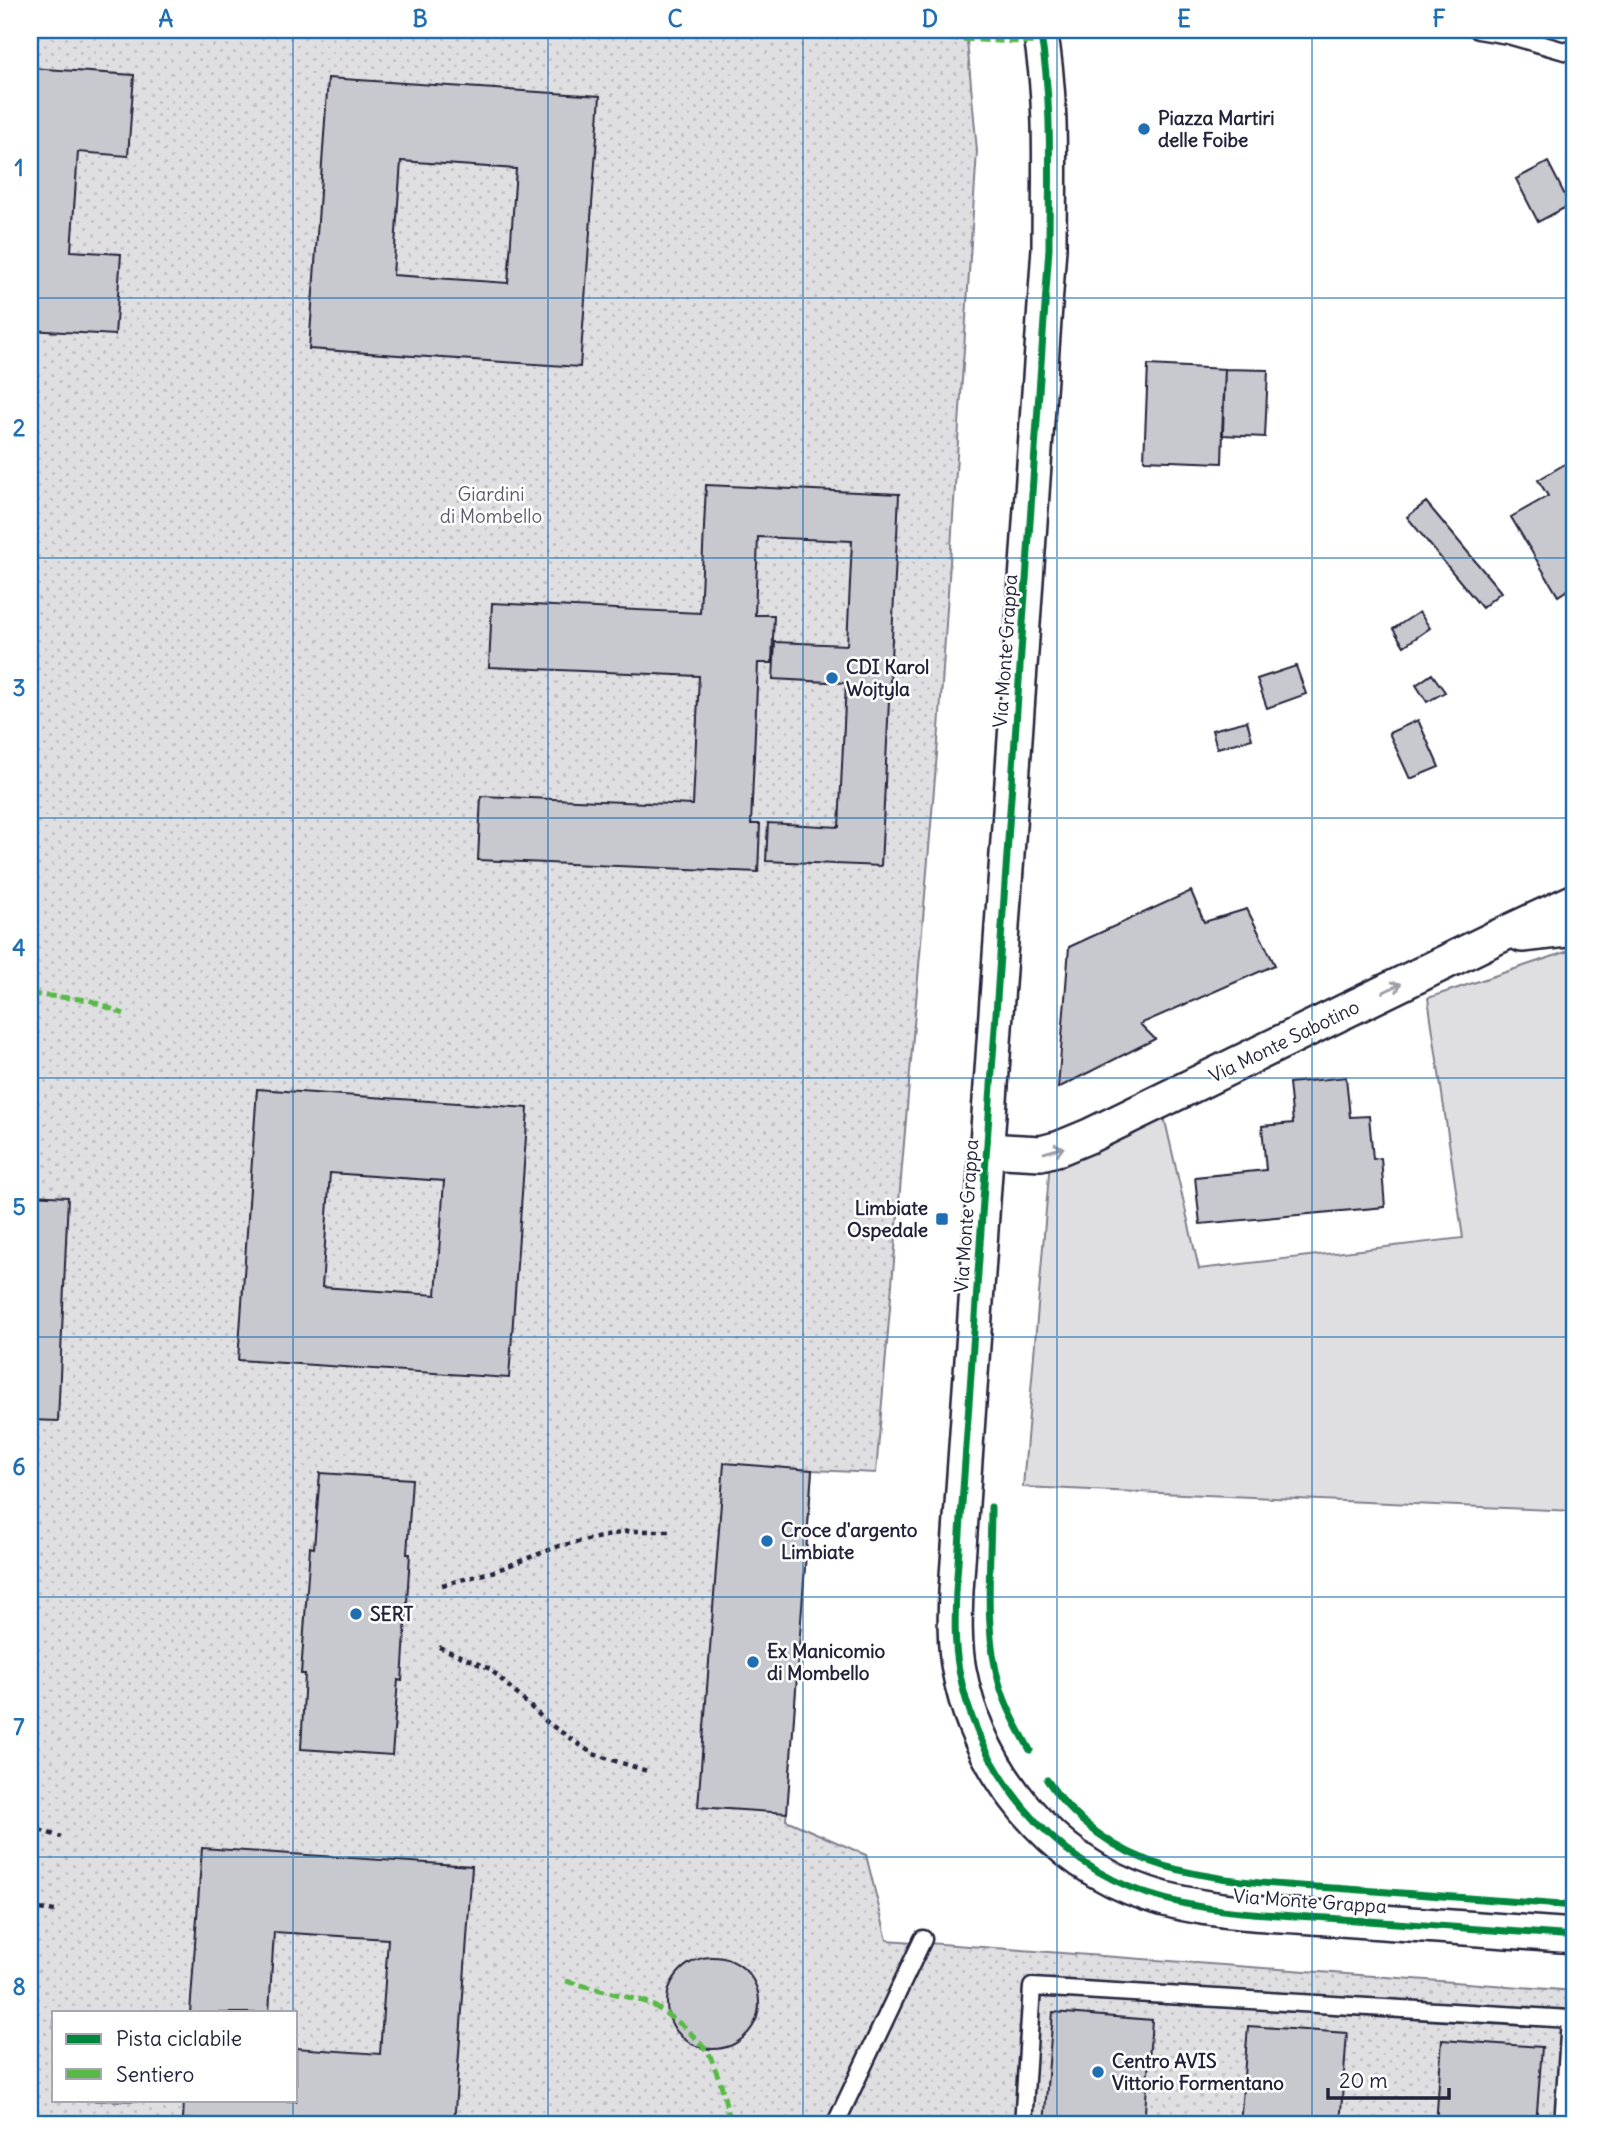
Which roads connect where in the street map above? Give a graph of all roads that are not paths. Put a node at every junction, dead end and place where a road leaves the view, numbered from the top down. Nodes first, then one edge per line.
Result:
1 (1040, 30) edge
2 (1478, 30) edge
3 (1575, 54) edge
4 (1575, 901) edge
5 (1575, 929) edge
6 (1495, 938) junction
7 (986, 1150) junction
8 (1575, 1936) edge
9 (923, 1939) dead end
10 (835, 2125) edge
11 (1023, 2125) edge
12 (1563, 2125) edge

1 - 7 street, Via Monte Grappa
2 - 3 lane
4 - 6 street, Via Monte Sabotino
5 - 6 street
7 -> 6 street, Via Monte Sabotino
7 - 8 street, Via Monte Grappa
9 - 10 lane
11 - 12 lane

